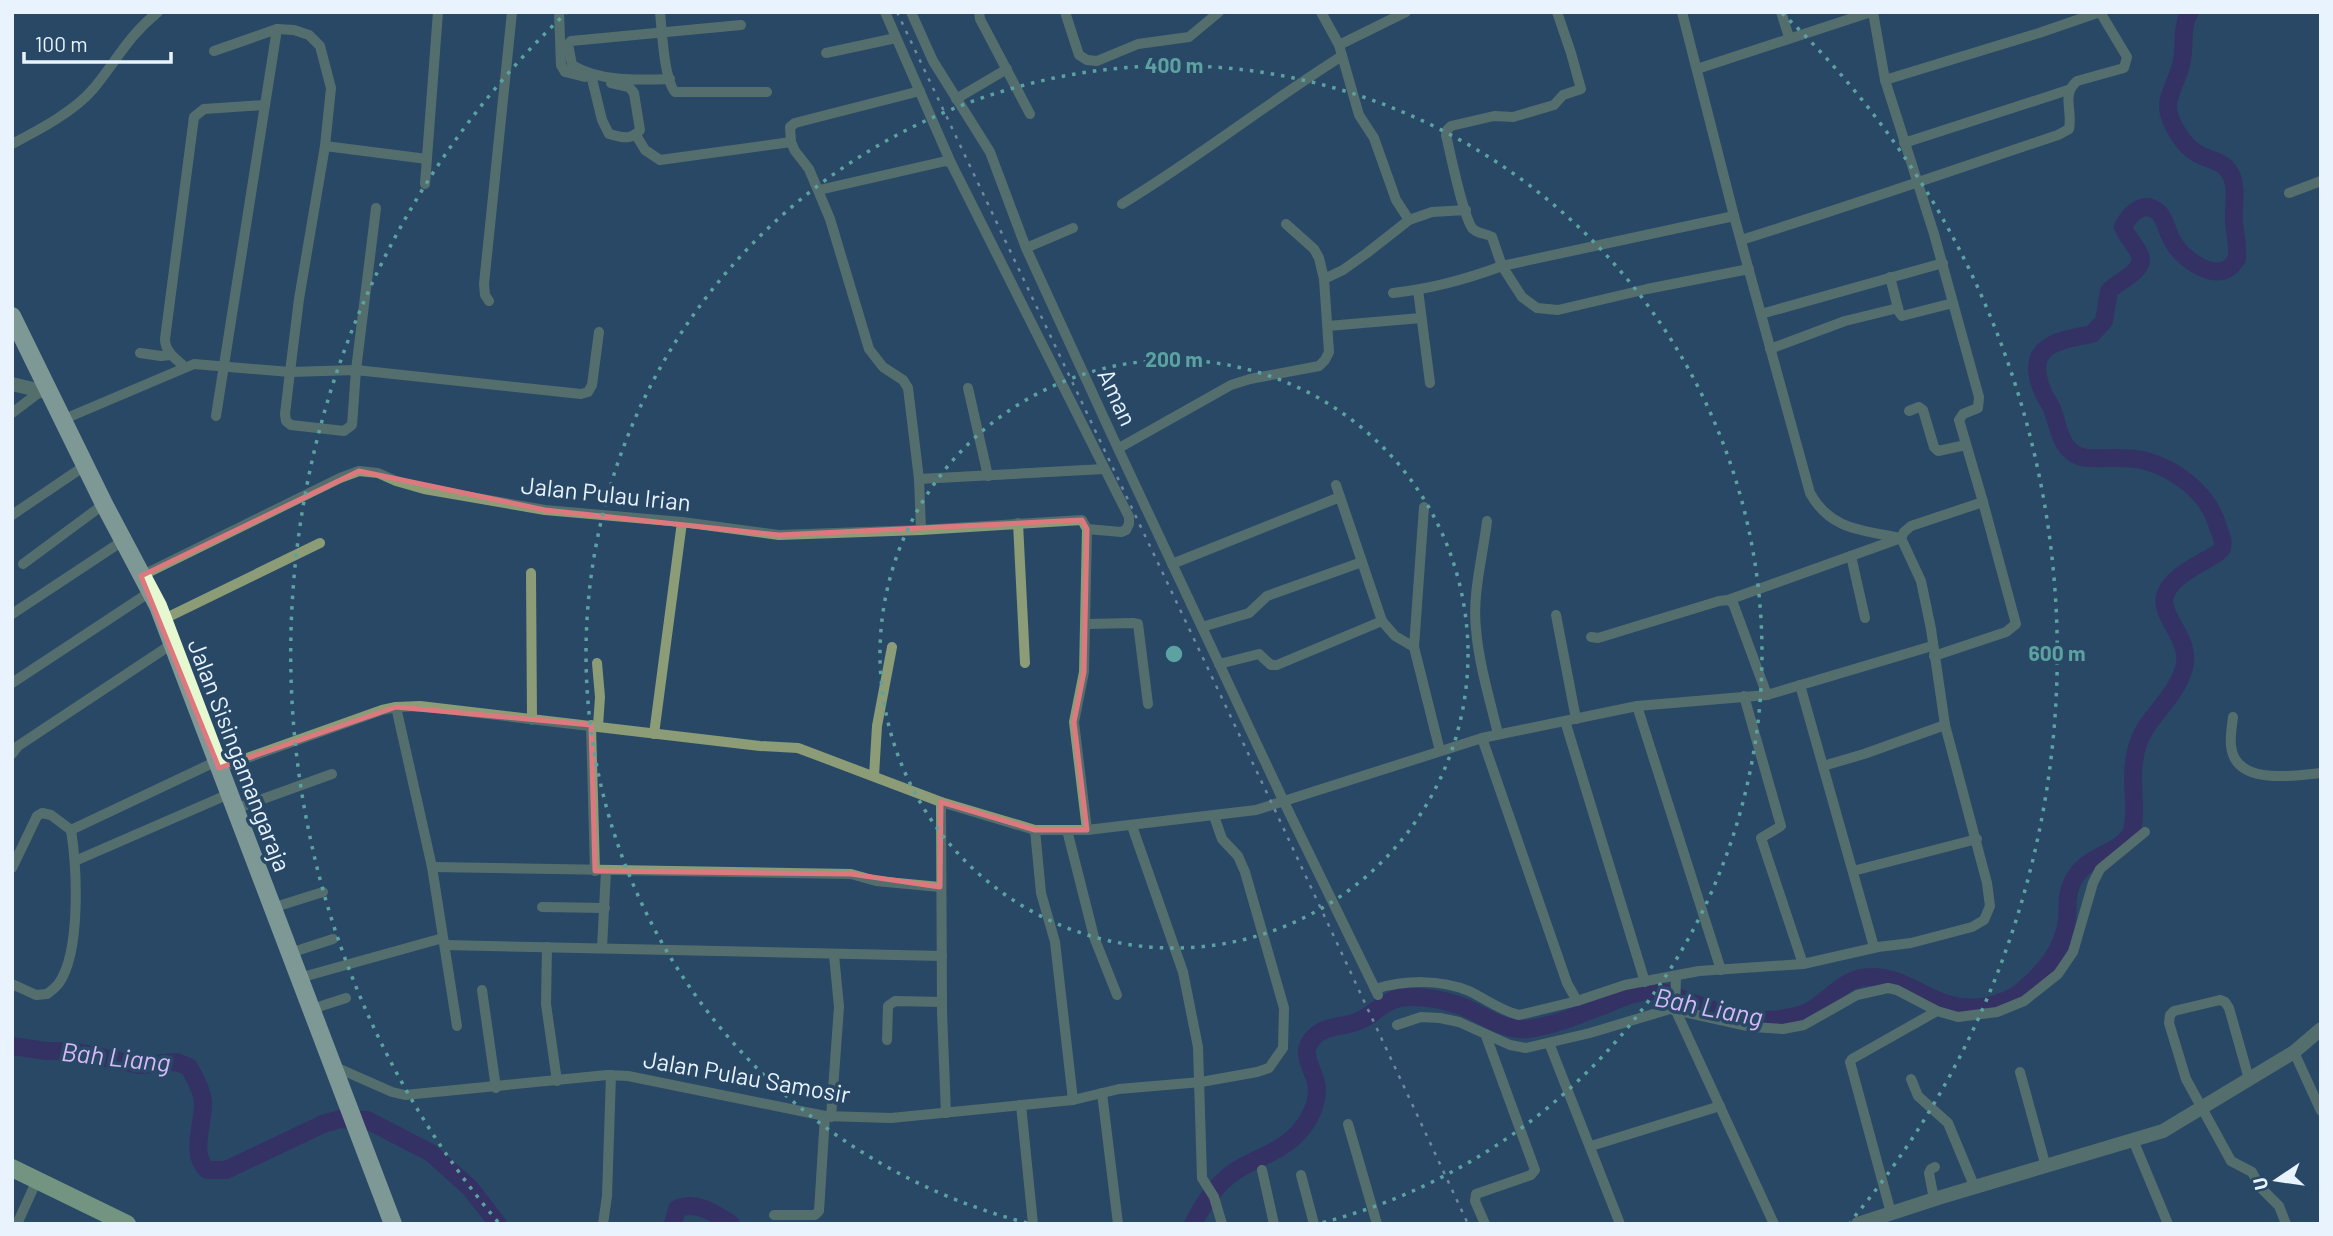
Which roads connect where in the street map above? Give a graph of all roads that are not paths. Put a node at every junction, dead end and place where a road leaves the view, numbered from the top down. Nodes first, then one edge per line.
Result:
1 (157, 12) edge
2 (438, 12) edge
3 (512, 12) edge
4 (559, 12) edge
5 (660, 12) edge
6 (885, 12) edge
7 (911, 12) edge
8 (979, 12) edge
9 (1065, 12) edge
10 (1219, 12) edge
11 (1321, 12) edge
12 (1406, 12) edge
13 (1557, 12) edge
14 (1682, 12) edge
15 (1781, 12) edge
16 (1872, 12) edge
17 (2100, 12) edge
18 (741, 26) dead end
19 (277, 29) junction
20 (662, 32) junction
21 (1789, 37) junction
22 (896, 38) junction
23 (214, 51) dead end
24 (1340, 51) junction
25 (826, 53) dead end
26 (1006, 69) junction
27 (1697, 69) junction
28 (592, 79) junction
29 (670, 79) junction
30 (1885, 80) junction
31 (2068, 90) junction
32 (920, 91) junction
33 (767, 92) dead end
34 (956, 99) junction
35 (265, 105) junction
36 (1030, 114) dead end
37 (636, 135) junction
38 (791, 142) junction
39 (1904, 143) junction
40 (12, 144) edge
41 (325, 146) junction
42 (427, 159) junction
43 (951, 163) junction
44 (2321, 181) edge
45 (1916, 182) junction
46 (425, 184) dead end
47 (819, 190) junction
48 (2289, 193) dead end
49 (1122, 204) dead end
50 (376, 208) dead end
51 (1466, 210) junction
52 (1734, 216) junction
53 (1409, 220) junction
54 (1286, 224) dead end
55 (1073, 228) dead end
56 (1741, 240) junction
57 (1026, 248) junction
58 (1942, 263) junction
59 (1502, 266) junction
60 (1749, 269) junction
61 (1889, 277) junction
62 (1324, 279) junction
63 (1418, 290) junction
64 (1393, 293) dead end
65 (489, 301) dead end
66 (1953, 303) junction
67 (1898, 307) junction
68 (1761, 314) junction
69 (12, 316) edge
70 (1421, 318) junction
71 (1328, 326) junction
72 (599, 332) dead end
73 (1770, 349) junction
74 (140, 353) dead end
75 (171, 355) junction
76 (223, 366) junction
77 (185, 367) junction
78 (356, 370) junction
79 (290, 372) junction
80 (1430, 383) dead end
81 (12, 384) edge
82 (968, 388) dead end
83 (46, 392) junction
84 (1909, 411) dead end
85 (12, 414) edge
86 (216, 416) dead end
87 (62, 420) junction
88 (1966, 445) junction
89 (1119, 448) junction
90 (86, 465) junction
91 (1104, 469) junction
92 (988, 476) junction
93 (919, 479) junction
94 (1336, 485) dead end
95 (1340, 497) junction
96 (1983, 502) junction
97 (104, 504) junction
98 (1424, 507) dead end
99 (14, 510) edge
100 (1487, 521) dead end
101 (682, 522) junction
102 (1018, 523) junction
103 (1087, 529) junction
104 (921, 530) junction
105 (1901, 538) junction
106 (124, 540) junction
107 (320, 543) dead end
108 (1851, 556) junction
109 (1362, 562) junction
110 (23, 564) dead end
111 (1172, 564) junction
112 (531, 573) dead end
113 (141, 576) junction
114 (150, 592) junction
115 (1728, 600) junction
116 (12, 614) edge
117 (1556, 615) dead end
118 (1865, 618) dead end
119 (162, 620) junction
120 (1382, 621) junction
121 (1086, 624) junction
122 (1202, 627) junction
123 (1591, 637) dead end
124 (172, 644) junction
125 (892, 647) dead end
126 (1414, 647) junction
127 (1933, 651) junction
128 (597, 663) dead end
129 (1025, 663) dead end
130 (1219, 664) junction
131 (12, 683) edge
132 (1800, 685) junction
133 (1767, 695) junction
134 (1744, 696) junction
135 (1148, 704) dead end
136 (1637, 706) junction
137 (396, 707) junction
138 (2233, 717) dead end
139 (532, 720) junction
140 (1571, 720) junction
141 (594, 725) junction
142 (1945, 725) junction
143 (653, 734) junction
144 (1499, 734) junction
145 (1482, 738) junction
146 (1440, 751) junction
147 (12, 754) edge
148 (218, 765) junction
149 (1823, 766) junction
150 (332, 774) dead end
151 (2321, 774) edge
152 (874, 776) junction
153 (232, 801) junction
154 (941, 802) junction
155 (1284, 802) junction
156 (1214, 816) junction
157 (1132, 826) junction
158 (71, 830) junction
159 (1035, 830) junction
160 (1068, 830) junction
161 (1087, 830) junction
162 (2145, 832) dead end
163 (1977, 839) junction
164 (75, 861) junction
165 (432, 867) junction
166 (12, 868) edge
167 (601, 871) junction
168 (1853, 871) junction
169 (940, 887) junction
170 (323, 892) dead end
171 (542, 907) dead end
172 (272, 908) junction
173 (605, 908) junction
174 (333, 939) dead end
175 (444, 941) junction
176 (547, 947) junction
177 (1874, 947) junction
178 (602, 948) junction
179 (290, 953) junction
180 (834, 955) junction
181 (942, 956) junction
182 (1803, 964) junction
183 (1721, 970) junction
184 (299, 978) junction
185 (1676, 979) junction
186 (1645, 982) junction
187 (12, 984) edge
188 (482, 990) dead end
189 (1117, 995) dead end
190 (346, 998) dead end
191 (1577, 1001) junction
192 (942, 1002) junction
193 (1675, 1006) junction
194 (312, 1009) junction
195 (1937, 1011) junction
196 (1397, 1025) dead end
197 (457, 1026) dead end
198 (2321, 1029) edge
199 (1486, 1036) junction
200 (887, 1040) dead end
201 (1549, 1044) junction
202 (2294, 1052) junction
203 (333, 1066) junction
204 (2020, 1072) dead end
205 (611, 1075) junction
206 (1911, 1079) dead end
207 (2249, 1079) junction
208 (557, 1081) junction
209 (1201, 1082) junction
210 (496, 1088) junction
211 (1102, 1093) junction
212 (1073, 1100) junction
213 (1021, 1105) junction
214 (1720, 1106) junction
215 (2202, 1108) junction
216 (2321, 1111) edge
217 (946, 1112) junction
218 (828, 1116) junction
219 (1348, 1124) dead end
220 (2133, 1140) junction
221 (1591, 1146) junction
222 (1935, 1167) dead end
223 (2046, 1167) junction
224 (12, 1168) edge
225 (1262, 1170) dead end
226 (12, 1175) edge
227 (1301, 1175) dead end
228 (36, 1183) junction
229 (1975, 1188) junction
230 (1934, 1199) junction
231 (1891, 1213) junction
232 (774, 1215) dead end
233 (18, 1224) edge
234 (116, 1224) edge
235 (127, 1224) edge
236 (393, 1224) edge
237 (603, 1224) edge
238 (1033, 1224) edge
239 (1118, 1224) edge
240 (1222, 1224) edge
241 (1274, 1224) edge
242 (1314, 1224) edge
243 (1377, 1224) edge
244 (1485, 1224) edge
245 (1620, 1224) edge
246 (1774, 1224) edge
247 (1858, 1224) edge
248 (2168, 1224) edge
249 (2286, 1224) edge

1 - 40 street
2 - 42 street
3 - 65 street
4 - 28 street
5 - 20 street
6 - 22 street
7 - 34 street, Aman
8 - 26 street
9 - 10 street
11 - 24 street
12 - 24 street
13 - 51 street
14 - 27 street
15 - 21 street
16 - 21 street
16 - 30 street
17 - 30 street
17 - 31 street
18 - 20 street
19 - 23 street
19 - 35 street
19 - 41 street
20 - 29 street
20 - 29 street
21 - 27 street
22 - 25 street
22 - 32 street
24 - 49 street
24 - 53 street
26 - 34 street
26 - 36 street
27 - 52 street
28 - 37 street
28 - 37 street
29 - 33 street
30 - 39 street
31 - 39 street
31 - 45 street
32 - 38 street
32 - 43 street
34 - 57 street, Aman
35 - 75 street
35 - 76 street
37 - 38 street
38 - 47 street
39 - 45 street
41 - 42 street
41 - 79 street
42 - 46 street
43 - 47 street
43 - 91 street
44 - 48 street
45 - 56 street
45 - 58 street
47 - 93 street
50 - 78 street
51 - 53 street
51 - 59 street
52 - 56 street
52 - 59 street
53 - 62 street
54 - 62 street
55 - 57 street
56 - 60 street
57 - 89 street, Aman
58 - 61 street
58 - 66 street
59 - 60 street
59 - 63 street
60 - 68 street
61 - 67 street
61 - 68 street
62 - 71 street
63 - 64 street
63 - 70 street
66 - 67 street
66 - 88 street
67 - 73 street
68 - 73 street
69 - 83 highway, Jalan Sisingamangaraja
70 - 71 street
70 - 80 street
71 - 89 street
72 - 78 street
73 - 105 street
74 - 75 street
75 - 77 street
76 - 77 street
76 - 79 street
76 - 86 street
77 - 87 street
78 - 79 street
78 - 79 street
81 - 83 street
82 - 92 street
83 - 85 street
83 - 87 highway, Jalan Sisingamangaraja
84 - 88 street
87 - 90 highway, Jalan Sisingamangaraja
88 - 96 street
89 - 111 street, Aman
90 - 97 highway, Jalan Sisingamangaraja
90 - 99 street
91 - 92 street
91 - 103 street, Jalan Pulau Irian
92 - 93 street
93 - 104 street
94 - 95 street
95 - 109 street
95 - 111 street
96 - 105 street
96 - 127 street
97 - 106 highway, Jalan Sisingamangaraja
97 - 110 street
98 - 126 street
100 - 144 street
101 - 104 street, Jalan Pulau Irian
101 - 113 street, Jalan Pulau Irian
101 - 143 street
102 - 103 street, Jalan Pulau Irian
102 - 104 street, Jalan Pulau Irian
102 - 129 street
103 - 121 street
105 - 108 street
105 - 127 street
106 - 113 highway, Jalan Sisingamangaraja
106 - 116 street
107 - 119 street
108 - 115 street
108 - 118 street
109 - 120 street
109 - 122 street
111 - 122 street, Aman
112 - 139 street
113 - 114 highway, Jalan Sisingamangaraja
114 - 119 highway, Jalan Sisingamangaraja
114 - 131 street
115 - 123 street
115 - 133 street
117 - 140 street
119 - 124 highway, Jalan Sisingamangaraja
120 - 126 street
120 - 130 street
121 - 135 street
121 - 161 street
122 - 130 street, Aman
124 - 147 street
124 - 148 highway, Jalan Sisingamangaraja
125 - 152 street
126 - 146 street
127 - 132 street
127 - 142 street
128 - 141 street
130 - 155 street, Aman
132 - 133 street
132 - 149 street
133 - 134 street
134 - 136 street
134 - 182 street
136 - 140 street
136 - 183 street
137 - 139 street
137 - 148 street
137 - 165 street
138 - 151 street
139 - 141 street
140 - 144 street
140 - 186 street
141 - 143 street
141 - 167 street
142 - 149 street
142 - 163 street
143 - 152 street
144 - 145 street
145 - 146 street
145 - 191 street
146 - 155 street
148 - 153 highway, Jalan Sisingamangaraja
148 - 158 street
149 - 168 street
150 - 153 street
152 - 154 street
153 - 164 street
153 - 172 highway, Jalan Sisingamangaraja
154 - 159 street
154 - 169 street
155 - 156 street
155 - 191 street, Aman
156 - 157 street
156 - 209 street, Jalan Pulau Samosir
157 - 161 street
157 - 209 street
158 - 164 street
158 - 166 street
159 - 160 street
159 - 212 street
160 - 161 street
160 - 189 street
162 - 195 street
163 - 168 street
163 - 177 street
164 - 187 street
165 - 167 street
165 - 175 street
167 - 169 street
167 - 173 street
168 - 177 street
169 - 181 street
170 - 172 street
171 - 173 street
172 - 179 highway, Jalan Sisingamangaraja
173 - 178 street
174 - 179 street
175 - 176 street
175 - 184 street
175 - 197 street
176 - 178 street
176 - 208 street
177 - 182 street
178 - 180 street
179 - 184 highway, Jalan Sisingamangaraja
180 - 181 street
180 - 218 street
181 - 192 street
182 - 183 street
183 - 185 street
184 - 194 highway, Jalan Sisingamangaraja
185 - 186 street
185 - 193 street
186 - 191 street
188 - 210 street
190 - 194 street
192 - 200 street
192 - 217 street
193 - 195 street
193 - 201 street
193 - 214 street
194 - 203 highway, Jalan Sisingamangaraja
195 - 231 street
196 - 199 street
198 - 202 street
199 - 201 street
199 - 244 street
201 - 221 street
202 - 207 street
202 - 216 street
203 - 210 street, Jalan Pulau Samosir
203 - 236 highway, Jalan Sisingamangaraja
204 - 223 street
205 - 208 street, Jalan Pulau Samosir
205 - 218 street, Jalan Pulau Samosir
205 - 237 street
206 - 229 street
207 - 215 street
207 - 215 street
208 - 210 street, Jalan Pulau Samosir
209 - 211 street, Jalan Pulau Samosir
209 - 240 street
211 - 212 street, Jalan Pulau Samosir
211 - 239 street
212 - 213 street, Jalan Pulau Samosir
213 - 217 street, Jalan Pulau Samosir
213 - 238 street
214 - 221 street
214 - 246 street
215 - 220 street
215 - 249 street
217 - 218 street, Jalan Pulau Samosir
218 - 232 street
219 - 243 street
220 - 223 street
220 - 248 street
221 - 245 street
222 - 230 street
223 - 229 street
224 - 228 main road
225 - 241 street
226 - 228 main road
227 - 242 street
228 - 233 street
228 - 234 main road
228 - 235 main road
229 - 230 street
230 - 231 street
231 - 247 street

